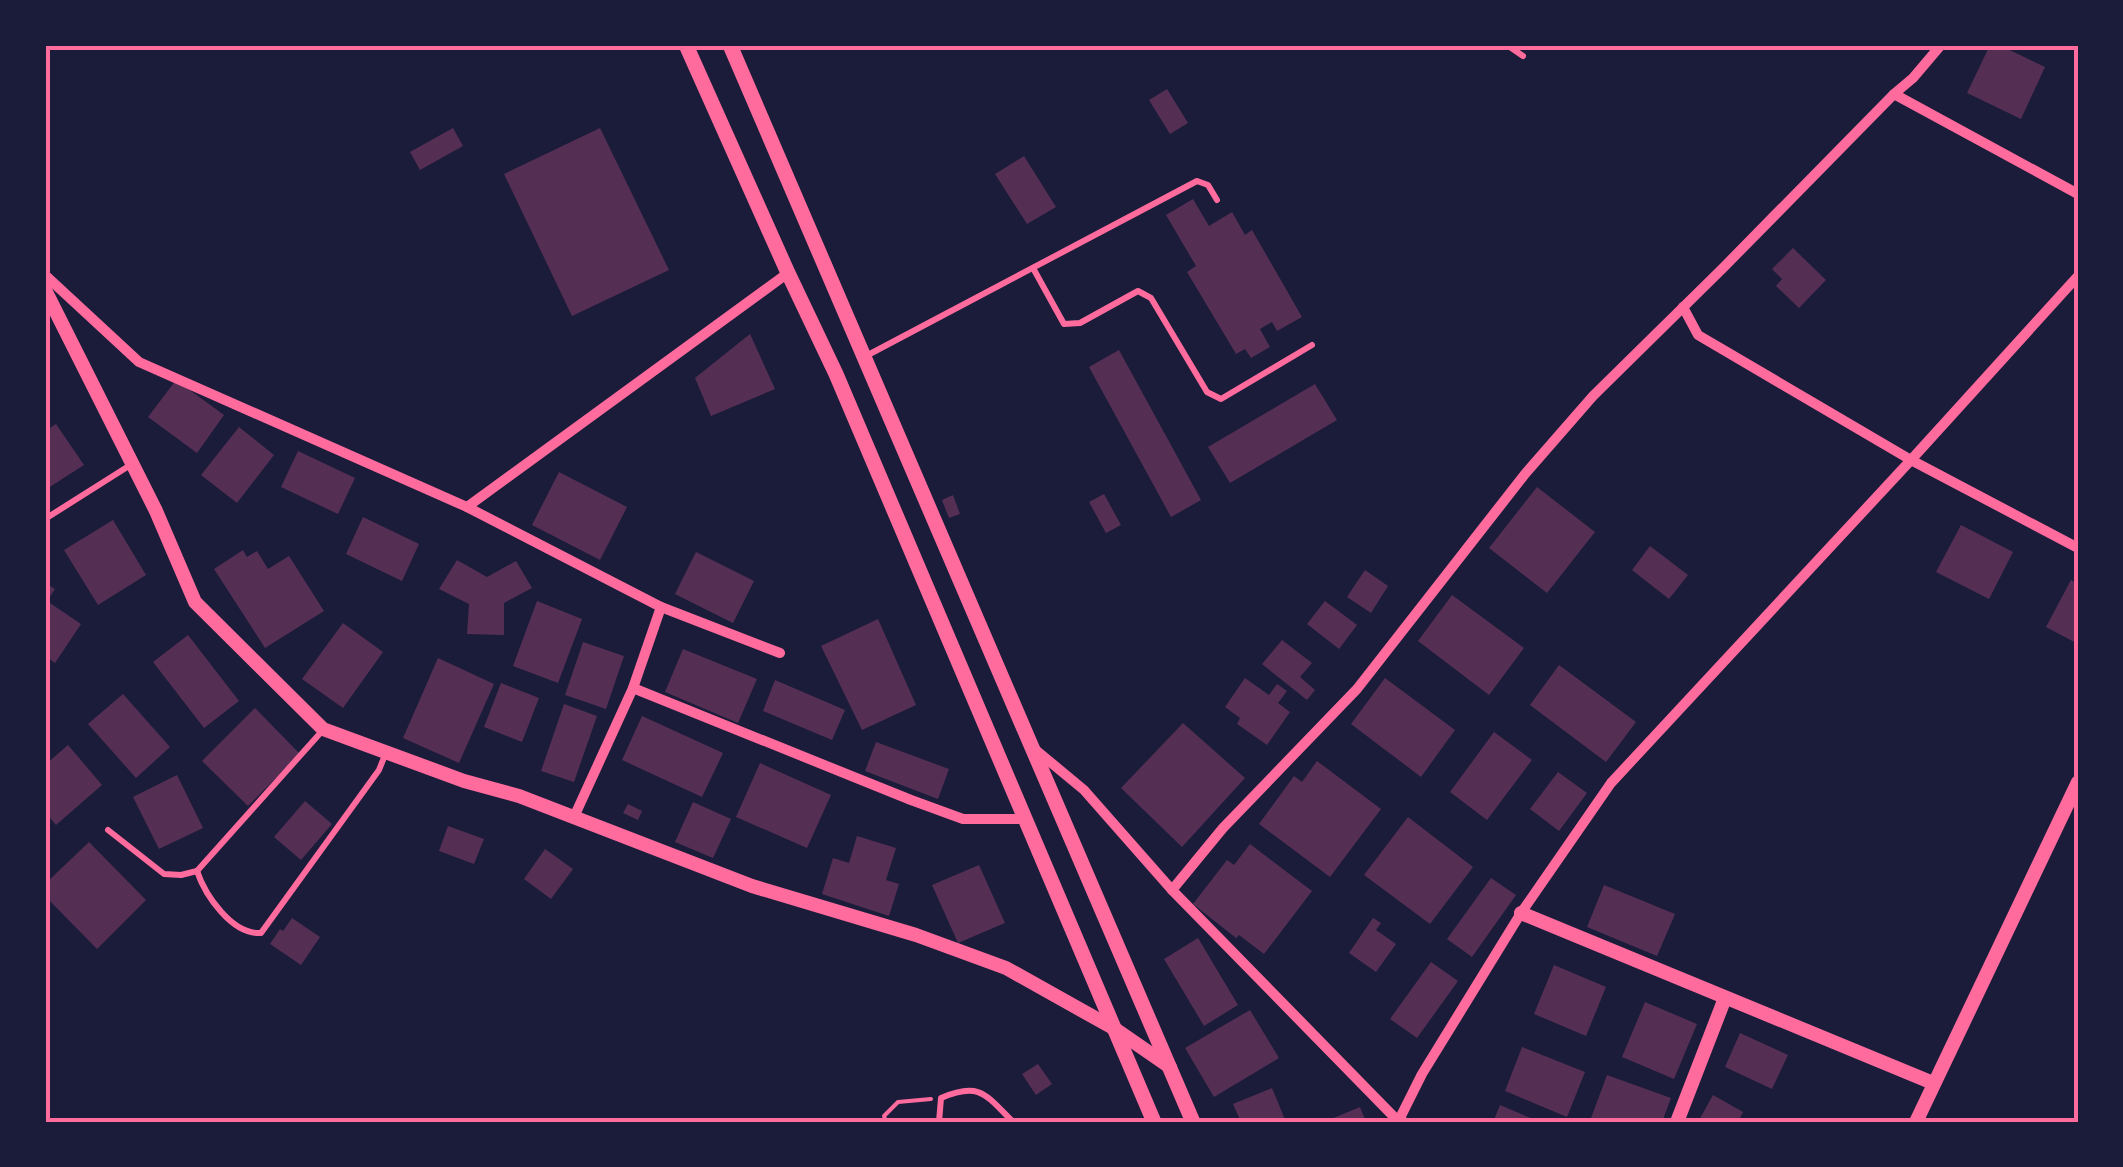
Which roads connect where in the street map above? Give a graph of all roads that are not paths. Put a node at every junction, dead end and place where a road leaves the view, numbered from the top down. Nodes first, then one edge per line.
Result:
1 (686, 45) edge
2 (730, 45) edge
3 (1508, 45) edge
4 (1941, 45) edge
5 (1523, 56) dead end
6 (1894, 94) junction
7 (2078, 194) edge
8 (1217, 200) dead end
9 (1033, 268) junction
10 (788, 273) junction
11 (45, 274) edge
12 (2078, 276) edge
13 (45, 290) edge
14 (1683, 307) junction
15 (1312, 345) dead end
16 (865, 357) junction
17 (1911, 460) junction
18 (132, 464) junction
19 (468, 507) junction
20 (45, 519) edge
21 (2078, 548) edge
22 (662, 607) junction
23 (780, 654) dead end
24 (633, 688) junction
25 (324, 729) junction
26 (1033, 748) junction
27 (386, 752) junction
28 (2078, 782) edge
29 (574, 817) junction
30 (1026, 819) junction
31 (108, 830) dead end
32 (197, 870) junction
33 (1172, 890) junction
34 (1522, 913) junction
35 (1724, 998) junction
36 (1115, 1028) junction
37 (1170, 1068) junction
38 (1933, 1083) junction
39 (1400, 1121) edge
40 (939, 1122) edge
41 (1012, 1122) edge
42 (1154, 1122) edge
43 (1193, 1122) edge
44 (1677, 1122) edge
45 (1916, 1122) edge

1 - 10 main road
2 - 16 main road
3 - 5 lane
4 - 6 street
6 - 7 street
6 - 14 street
8 - 9 lane
9 - 15 lane
9 - 16 lane
10 - 19 street
10 - 30 main road
11 - 19 street
12 - 17 street
13 - 18 street
14 - 17 street
14 - 33 street
16 - 26 main road
17 - 21 street
17 - 34 street
18 - 20 lane
18 - 25 street
19 - 22 street
22 - 23 street
22 - 24 street
24 - 29 street
24 - 30 street
25 - 27 street
25 - 32 lane
26 - 33 street
26 - 37 main road
27 - 29 street
27 - 32 lane
28 - 38 street
29 - 36 street
30 - 36 main road
31 - 32 lane
33 - 39 street
34 - 35 street
34 - 39 street
35 - 38 street
35 - 44 street
36 - 37 street
36 - 42 main road
37 - 43 main road
38 - 45 street
40 - 41 lane

